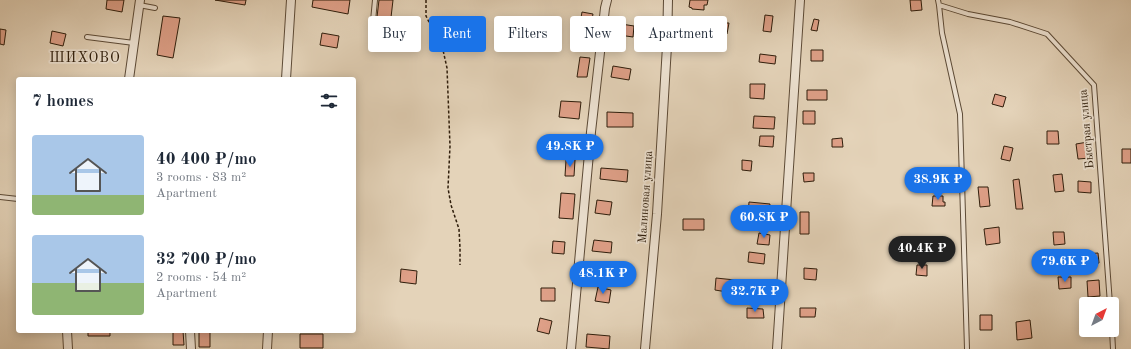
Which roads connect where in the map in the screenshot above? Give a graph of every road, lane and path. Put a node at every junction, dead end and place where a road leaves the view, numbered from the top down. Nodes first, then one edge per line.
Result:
1 (291, 0) edge
2 (375, 0) edge
3 (426, 0) edge
4 (607, 0) edge
5 (668, 0) edge
6 (800, 0) edge
7 (938, 0) edge
8 (140, 3) edge
9 (939, 5) junction
10 (155, 8) dead end
11 (373, 16) edge
12 (88, 37) dead end
13 (134, 43) junction
14 (129, 77) edge
15 (286, 77) edge
16 (0, 197) edge
17 (16, 199) edge
18 (460, 265) dead end
19 (1109, 297) edge
20 (67, 333) edge
21 (190, 333) edge
22 (268, 333) edge
23 (1112, 337) edge
24 (68, 349) edge
25 (191, 349) edge
26 (267, 349) edge
27 (571, 349) edge
28 (645, 349) edge
29 (777, 349) edge
30 (967, 349) edge
31 (1113, 349) edge

1 - 15 street
2 - 11 lane
3 - 18 path
4 - 27 street
5 - 28 street, Малиновая улица
6 - 29 street
7 - 9 lane
8 - 10 lane
8 - 13 street
9 - 19 lane, Быстрая улица
9 - 30 lane
12 - 13 lane
13 - 14 street
16 - 17 lane
20 - 24 street
21 - 25 street
22 - 26 street
23 - 31 lane

